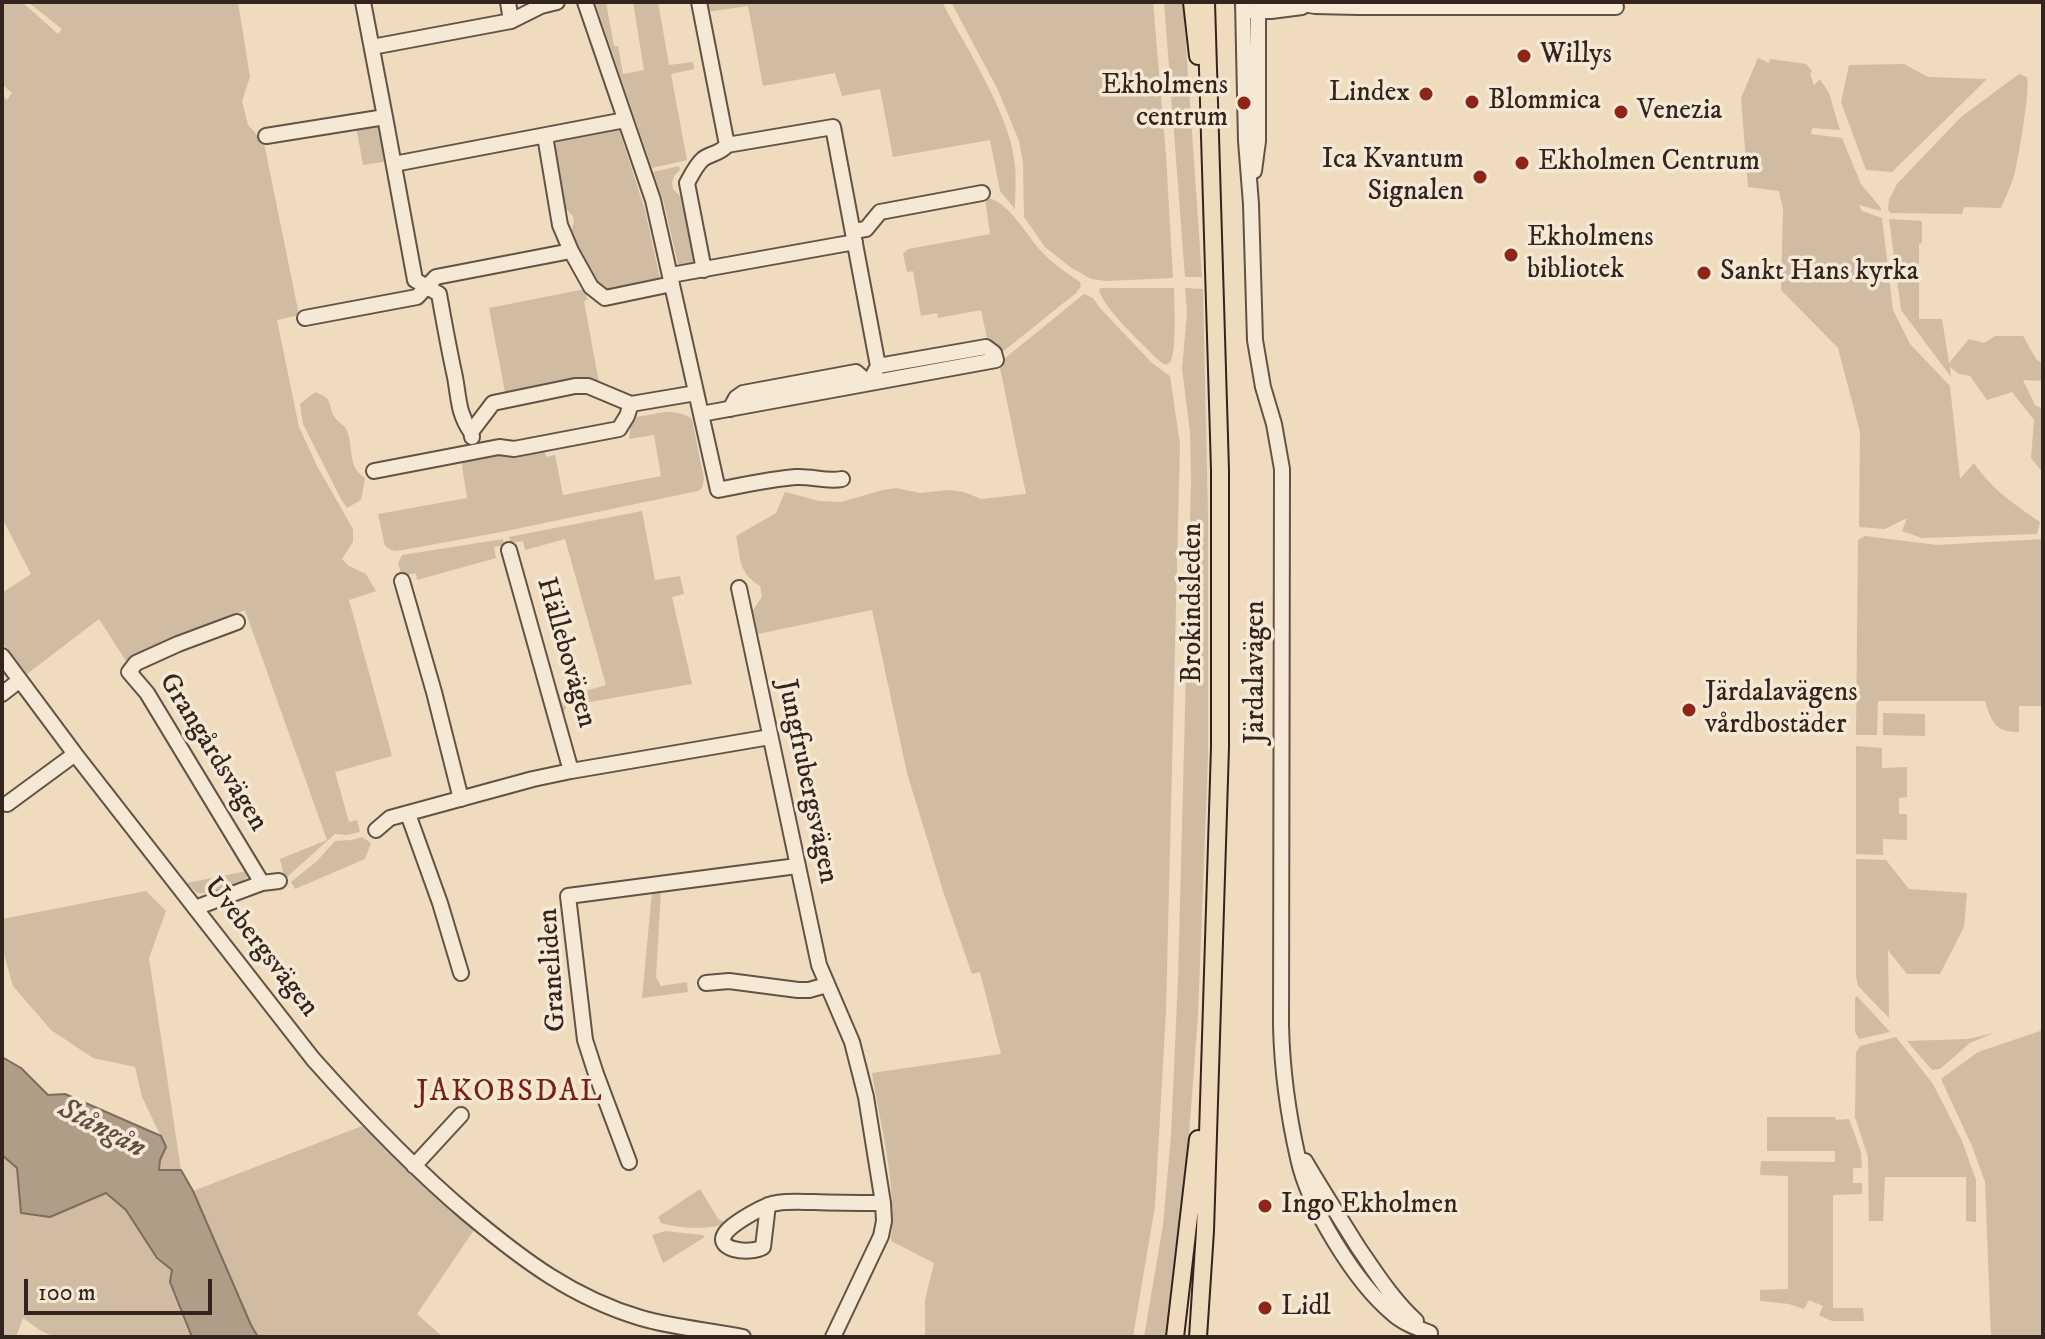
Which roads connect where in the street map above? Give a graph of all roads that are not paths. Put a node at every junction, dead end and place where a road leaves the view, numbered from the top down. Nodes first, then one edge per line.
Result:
1 (363, 2) edge
2 (508, 2) edge
3 (557, 2) edge
4 (585, 2) edge
5 (699, 2) edge
6 (1192, 2) edge
7 (1206, 2) edge
8 (1292, 2) edge
9 (1315, 6) junction
10 (1251, 7) edge
11 (1616, 7) dead end
12 (511, 21) junction
13 (372, 47) junction
14 (385, 117) junction
15 (625, 120) junction
16 (266, 136) dead end
17 (545, 136) junction
18 (727, 145) junction
19 (394, 164) junction
20 (1210, 175) junction
21 (982, 193) dead end
22 (854, 237) junction
23 (571, 251) junction
24 (704, 270) junction
25 (672, 280) junction
26 (427, 286) junction
27 (305, 318) dead end
28 (878, 366) junction
29 (869, 383) junction
30 (696, 393) junction
31 (631, 404) junction
32 (701, 414) junction
33 (471, 432) junction
34 (475, 451) junction
35 (374, 471) dead end
36 (842, 479) dead end
37 (509, 550) dead end
38 (402, 581) dead end
39 (739, 588) dead end
40 (237, 622) dead end
41 (2, 656) edge
42 (20, 680) junction
43 (2, 694) edge
44 (770, 737) junction
45 (75, 754) junction
46 (571, 771) junction
47 (461, 799) junction
48 (7, 804) dead end
49 (408, 814) junction
50 (376, 830) dead end
51 (797, 866) junction
52 (279, 881) dead end
53 (262, 883) junction
54 (195, 908) junction
55 (461, 973) dead end
56 (706, 983) dead end
57 (827, 985) junction
58 (1211, 1030) junction
59 (461, 1115) dead end
60 (629, 1162) dead end
61 (414, 1166) junction
62 (883, 1203) junction
63 (768, 1205) dead end
64 (1433, 1335) edge
65 (743, 1337) edge
66 (833, 1337) edge
67 (1175, 1337) edge
68 (1198, 1337) edge

1 - 13 street
2 - 12 street
3 - 12 street
4 - 15 street
5 - 18 street
6 - 20 main road, Brokindsleden
7 - 20 main road, Brokindsleden
8 - 9 street
9 - 10 street
9 - 11 street
10 - 64 street, Järdalavägen
12 - 13 street
13 - 14 street
14 - 16 street
14 - 19 street
15 - 17 street
15 - 25 street
17 - 19 street
17 - 23 street
18 - 22 street
18 - 24 street
19 - 26 street
20 - 58 main road, Brokindsleden
21 - 22 street
22 - 24 street
22 - 28 street
23 - 25 street
23 - 26 street
24 - 25 street
25 - 30 street
26 - 27 street
26 - 33 street
28 - 29 street
28 - 29 street
29 - 32 street
30 - 31 street
30 - 32 street
31 - 33 street
31 - 34 street
32 - 36 street
33 - 34 street
34 - 35 street
37 - 46 street, Hällebovägen
38 - 47 street
39 - 44 street, Jungfrubergsvägen
40 - 53 street, Grangårdsvägen
41 - 42 street, Uvebergsvägen
42 - 43 street
42 - 45 street, Uvebergsvägen
44 - 46 street, Hällebovägen
44 - 51 street, Jungfrubergsvägen
45 - 48 street
45 - 54 street, Uvebergsvägen
46 - 47 street, Hällebovägen
47 - 49 street, Hällebovägen
49 - 50 street, Hällebovägen
49 - 55 street
51 - 57 street, Jungfrubergsvägen
51 - 60 street, Graneliden
52 - 53 street
53 - 54 street
54 - 61 street, Uvebergsvägen
56 - 57 street
57 - 62 street, Jungfrubergsvägen
58 - 67 main road, Brokindsleden
58 - 68 main road, Brokindsleden
59 - 61 street
61 - 65 street, Uvebergsvägen
62 - 63 street
62 - 66 street, Jungfrubergsvägen

